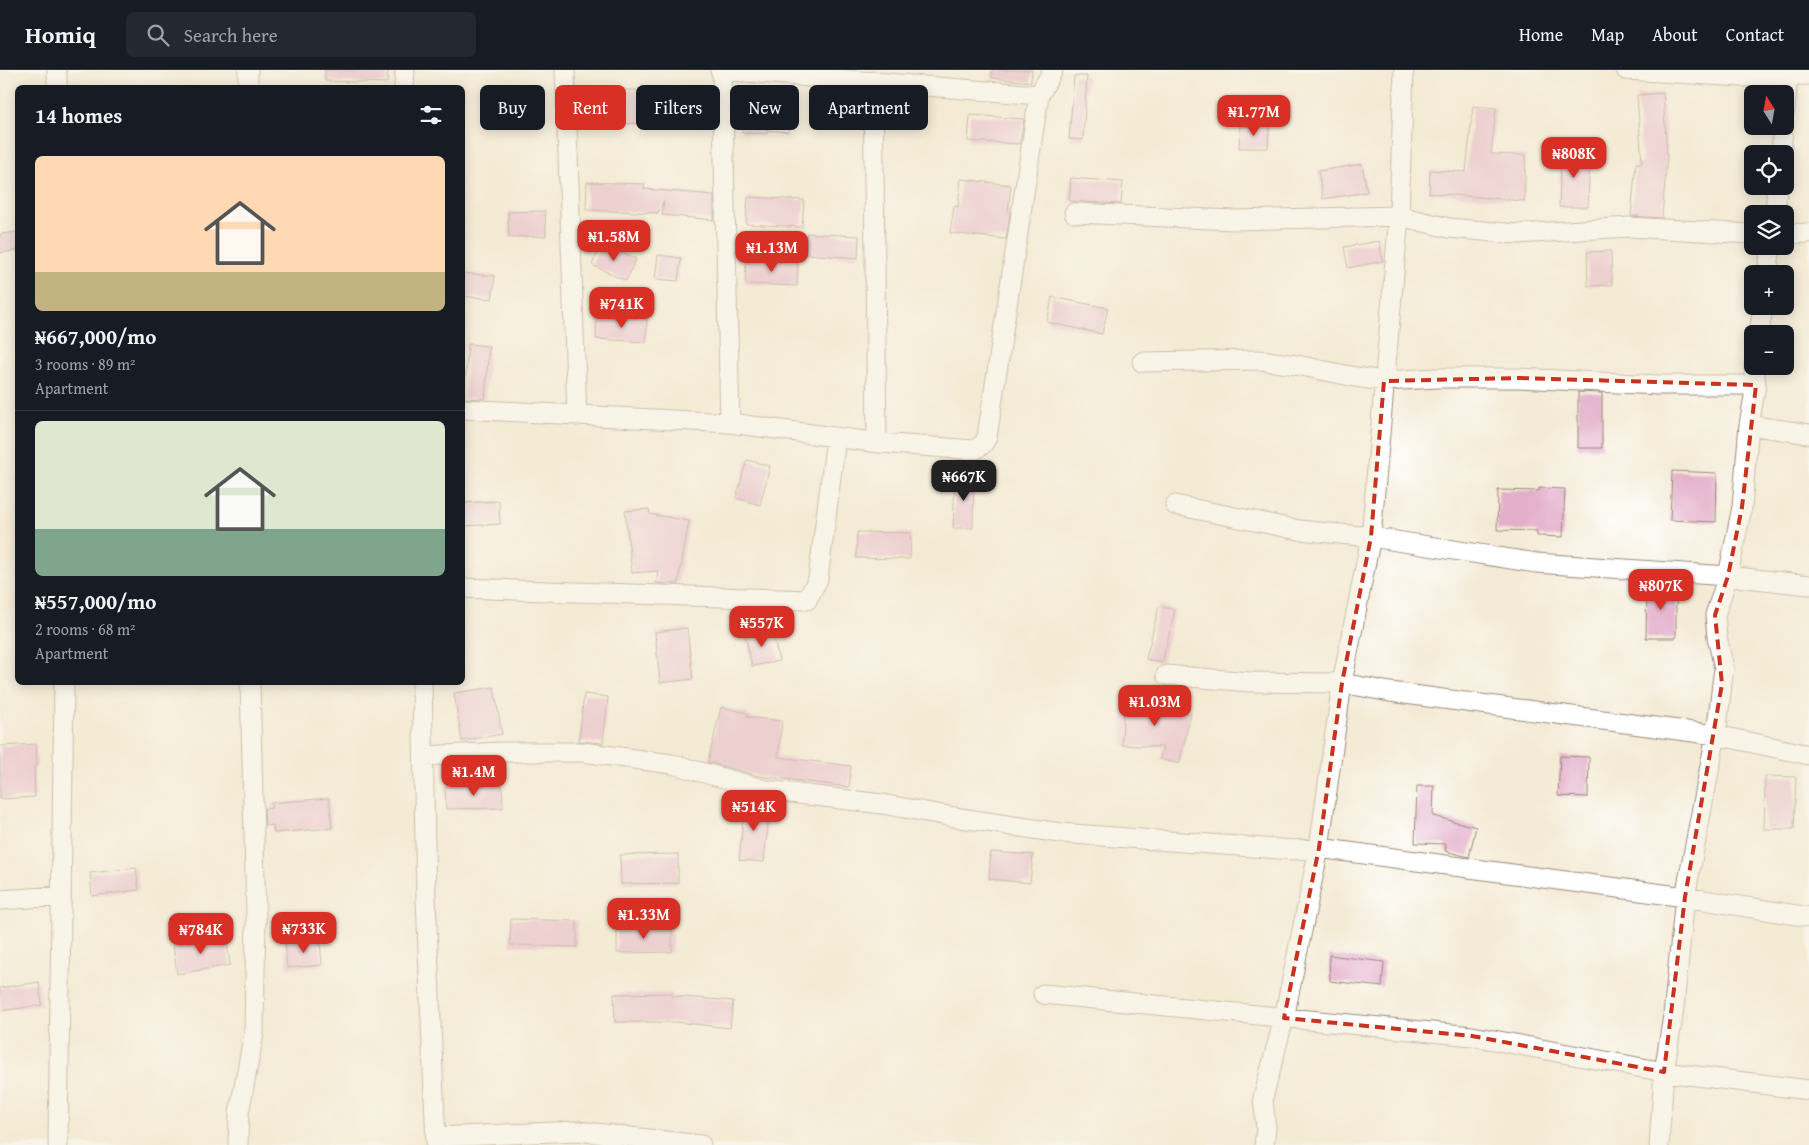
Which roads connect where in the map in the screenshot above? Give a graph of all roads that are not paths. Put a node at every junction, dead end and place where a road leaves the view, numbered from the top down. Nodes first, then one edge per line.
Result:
1 (57, 70) edge
2 (248, 70) edge
3 (405, 70) edge
4 (565, 70) edge
5 (722, 70) edge
6 (1053, 70) edge
7 (1404, 70) edge
8 (1626, 70) edge
9 (1809, 75) edge
10 (1788, 76) junction
11 (873, 81) junction
12 (57, 85) edge
13 (248, 85) edge
14 (404, 85) edge
15 (1787, 85) edge
16 (1039, 95) junction
17 (1074, 213) dead end
18 (1399, 216) junction
19 (1809, 233) edge
20 (1744, 234) edge
21 (1794, 234) edge
22 (1142, 362) dead end
23 (1755, 375) edge
24 (1384, 381) junction
25 (465, 409) edge
26 (577, 416) junction
27 (730, 423) junction
28 (1749, 425) junction
29 (1809, 434) edge
30 (836, 438) junction
31 (877, 443) junction
32 (1175, 505) dead end
33 (1371, 537) junction
34 (1728, 576) junction
35 (1809, 585) edge
36 (465, 588) edge
37 (1166, 676) dead end
38 (1342, 683) junction
39 (64, 685) edge
40 (250, 685) edge
41 (422, 685) edge
42 (1716, 735) junction
43 (1809, 755) edge
44 (424, 756) junction
45 (1319, 848) junction
46 (61, 896) junction
47 (1685, 897) junction
48 (0, 900) edge
49 (1809, 917) edge
50 (1043, 994) dead end
51 (1284, 1018) junction
52 (1664, 1072) junction
53 (1809, 1090) edge
54 (436, 1141) edge
55 (58, 1145) edge
56 (238, 1145) edge
57 (701, 1145) edge
58 (1264, 1145) edge
59 (1659, 1145) edge

1 - 12 street
2 - 13 street
3 - 14 street
4 - 26 street
5 - 11 street
5 - 27 street
6 - 16 street
7 - 18 street
8 - 10 street
9 - 10 street
10 - 15 street
11 - 16 street
11 - 31 street
16 - 31 street
17 - 18 street
18 - 20 street
18 - 24 street
19 - 21 street
22 - 24 street
23 - 24 street
23 - 28 street
24 - 33 street
25 - 26 street
26 - 27 street
27 - 30 street
28 - 29 street
28 - 34 street
30 - 31 street
30 - 36 street
32 - 33 street
33 - 34 street
33 - 38 street
34 - 35 street
34 - 42 street
37 - 38 street
38 - 42 street
38 - 45 street
39 - 46 street
40 - 56 street
41 - 44 street
42 - 43 street
42 - 47 street
44 - 45 street
44 - 54 street
45 - 47 street
45 - 51 street
46 - 48 street
46 - 55 street
47 - 49 street
47 - 52 street
50 - 51 street
51 - 52 street
51 - 58 street
52 - 53 street
52 - 59 street
54 - 57 street

